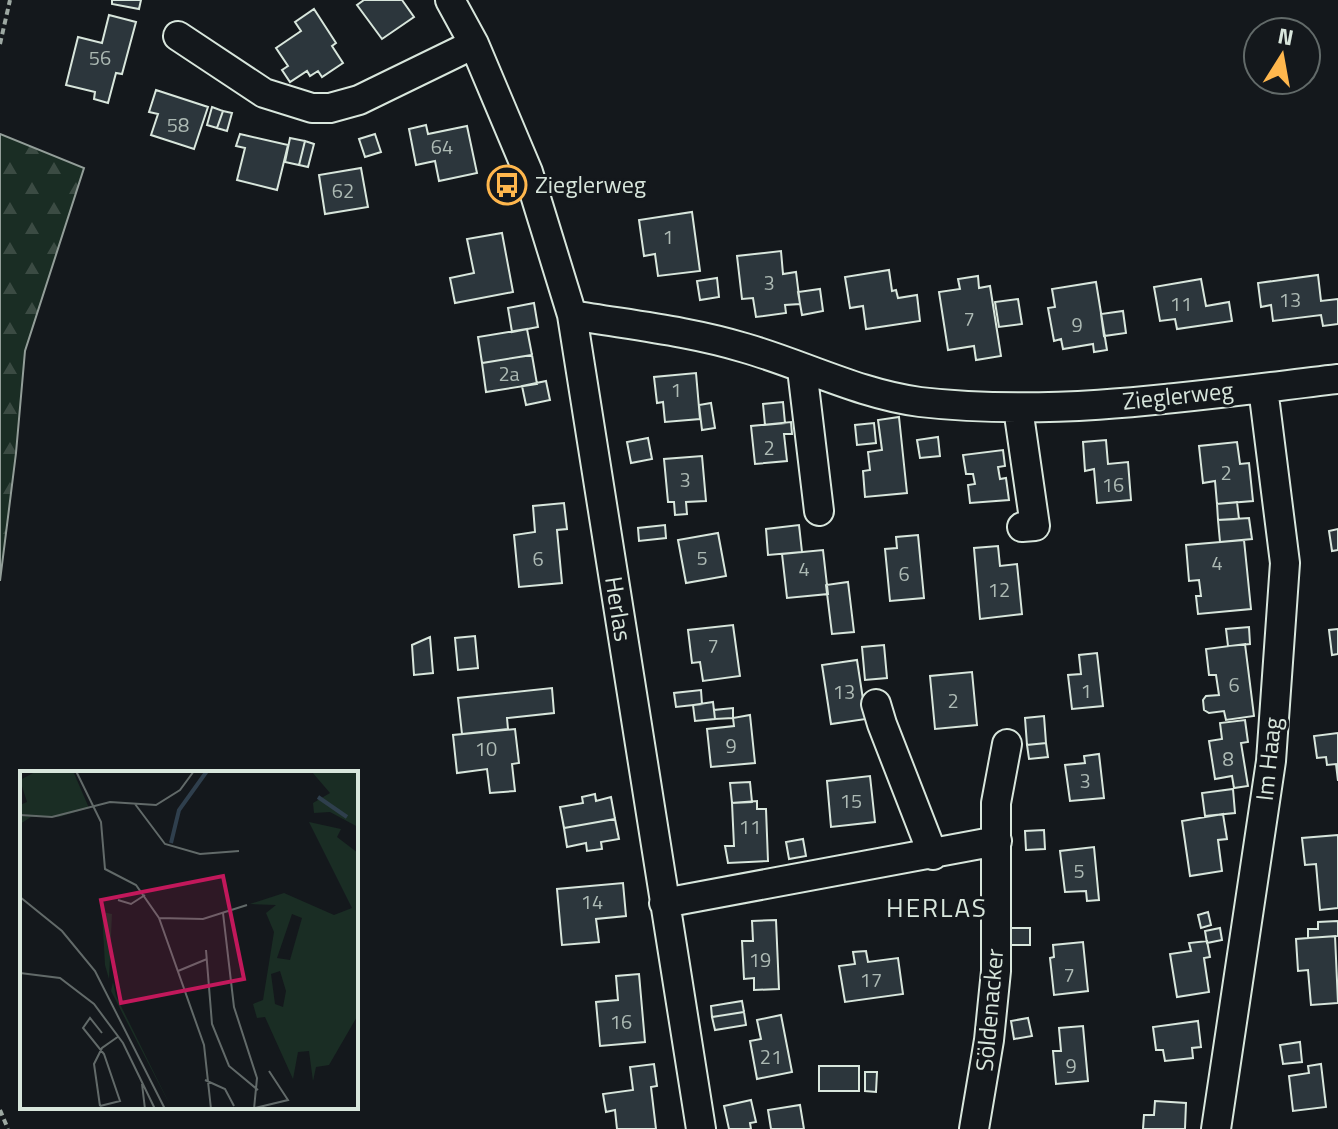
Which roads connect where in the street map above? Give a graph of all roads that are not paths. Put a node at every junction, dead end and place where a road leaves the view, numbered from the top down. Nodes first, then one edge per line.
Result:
1 (450, 0) edge
2 (178, 36) dead end
3 (474, 44) junction
4 (572, 315) junction
5 (802, 369) junction
6 (1338, 379) edge
7 (1263, 388) junction
8 (1018, 408) junction
9 (819, 511) dead end
10 (1022, 527) dead end
11 (876, 704) dead end
12 (1007, 744) dead end
13 (997, 841) junction
14 (933, 855) junction
15 (664, 903) junction
16 (701, 1129) edge
17 (974, 1129) edge
18 (1216, 1129) edge

1 - 3 street, Herlas
2 - 3 street
3 - 4 street, Herlas
4 - 5 street, Zieglerweg
4 - 15 street, Herlas
5 - 8 street, Zieglerweg
5 - 9 street
6 - 7 street, Zieglerweg
7 - 8 street, Zieglerweg
7 - 18 street, Im Haag
8 - 10 street
11 - 14 street
12 - 13 street, Söldenacker
13 - 14 street
13 - 17 street, Söldenacker
14 - 15 street
15 - 16 street, Herlas

